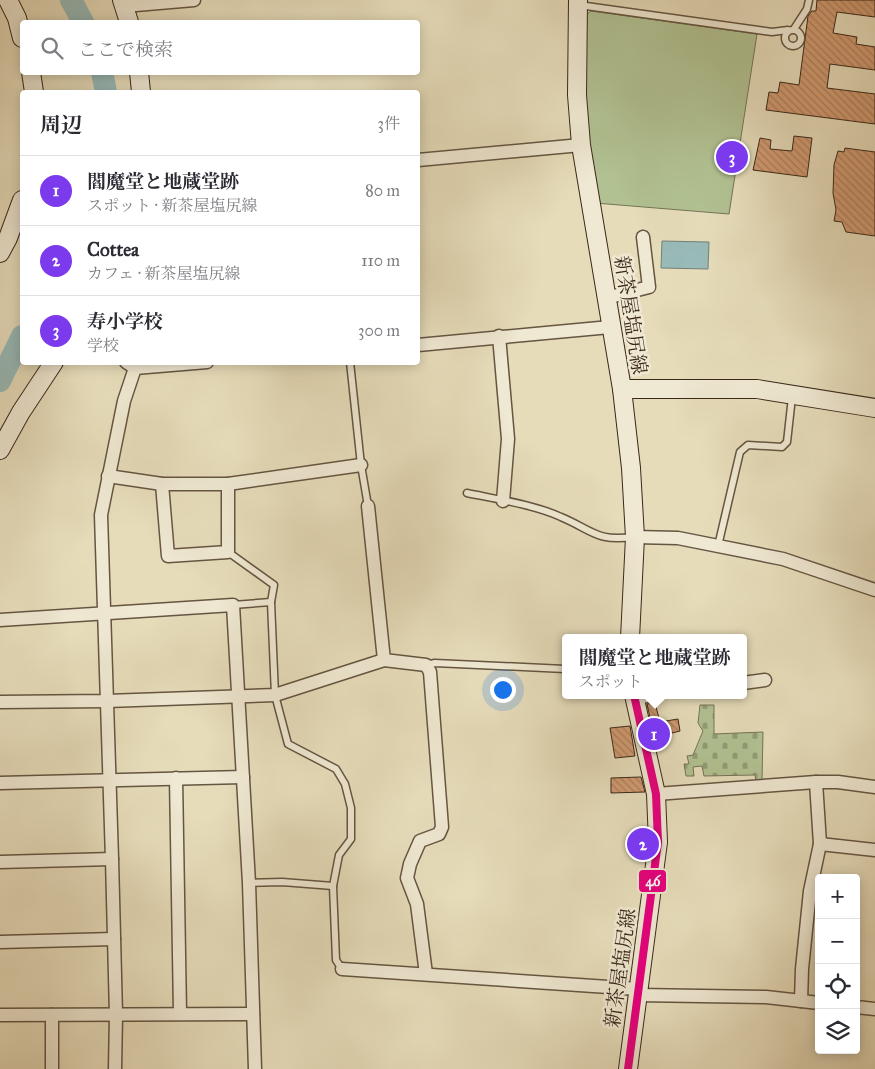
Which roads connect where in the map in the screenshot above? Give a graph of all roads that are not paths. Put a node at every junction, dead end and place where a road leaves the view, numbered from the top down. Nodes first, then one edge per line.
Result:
1 (8, 0) edge
2 (194, 0) edge
3 (809, 0) edge
4 (578, 2) edge
5 (125, 10) edge
6 (20, 30) edge
7 (31, 75) edge
8 (139, 75) edge
9 (34, 90) edge
10 (140, 90) edge
11 (581, 145) junction
12 (420, 160) edge
13 (20, 205) edge
14 (643, 237) dead end
15 (0, 253) edge
16 (606, 298) junction
17 (610, 327) junction
18 (499, 336) junction
19 (420, 345) edge
20 (52, 365) edge
21 (130, 365) edge
22 (350, 365) edge
23 (622, 389) junction
24 (792, 394) junction
25 (875, 408) edge
26 (0, 450) edge
27 (361, 465) junction
28 (108, 476) junction
29 (162, 484) junction
30 (228, 484) junction
31 (467, 493) dead end
32 (503, 501) junction
33 (368, 506) joint
34 (635, 537) junction
35 (718, 546) junction
36 (228, 552) junction
37 (875, 590) edge
38 (270, 602) junction
39 (233, 605) junction
40 (105, 613) junction
41 (0, 620) edge
42 (630, 634) edge
43 (384, 660) junction
44 (426, 665) junction
45 (562, 669) edge
46 (765, 680) dead end
47 (747, 682) edge
48 (239, 695) junction
49 (275, 695) junction
50 (635, 699) edge
51 (107, 701) junction
52 (0, 702) edge
53 (242, 777) junction
54 (176, 778) junction
55 (110, 779) junction
56 (816, 782) junction
57 (0, 783) edge
58 (875, 787) edge
59 (656, 794) junction
60 (820, 844) junction
61 (875, 850) edge
62 (112, 859) junction
63 (0, 862) edge
64 (249, 883) junction
65 (333, 886) junction
66 (114, 939) junction
67 (0, 942) edge
68 (342, 969) joint
69 (426, 974) junction
70 (638, 992) junction
71 (801, 1001) junction
72 (815, 1003) edge
73 (860, 1007) edge
74 (875, 1009) edge
75 (180, 1012) junction
76 (253, 1014) junction
77 (0, 1015) edge
78 (52, 1015) junction
79 (116, 1015) junction
80 (52, 1069) edge
81 (114, 1069) edge
82 (255, 1069) edge
83 (628, 1069) edge

1 - 6 main road
2 - 5 street
3 - 4 lane
4 - 11 main road, 新茶屋塩尻線
7 - 9 main road
8 - 10 main road
11 - 12 street
11 - 16 main road, 新茶屋塩尻線
13 - 15 main road
14 - 16 street
16 - 17 main road, 新茶屋塩尻線
17 - 18 street
17 - 23 main road, 新茶屋塩尻線
18 - 19 street
18 - 32 street
20 - 26 main road
21 - 28 street
22 - 27 lane
23 - 24 main road
23 - 34 main road, 新茶屋塩尻線
24 - 25 main road
24 - 35 lane
27 - 30 street
27 - 33 lane
28 - 29 street
28 - 40 street
29 - 30 street
29 - 36 street
30 - 36 street
31 - 32 lane
32 - 34 lane
33 - 43 street
34 - 35 street
34 - 42 main road, 新茶屋塩尻線
35 - 37 street
36 - 38 lane
38 - 39 lane
38 - 49 lane
39 - 40 street
39 - 48 street
40 - 41 street
40 - 51 street
43 - 44 street
43 - 49 street
44 - 45 lane
44 - 69 street
46 - 47 street
48 - 49 street
48 - 51 street
48 - 53 street
49 - 65 lane
50 - 59 main road, 新茶屋塩尻線
51 - 52 street
51 - 55 street
53 - 54 street
53 - 64 street
54 - 55 street
54 - 75 street
55 - 57 street
55 - 62 street
56 - 58 street
56 - 59 street
56 - 60 street
59 - 70 main road, 新茶屋塩尻線
60 - 61 street
60 - 71 street
62 - 63 street
62 - 66 street
64 - 65 lane
64 - 76 street
65 - 68 lane
66 - 67 street
66 - 79 street
68 - 69 street
69 - 70 street
70 - 71 street
70 - 83 main road, 新茶屋塩尻線
71 - 72 street
73 - 74 street
75 - 76 street
75 - 79 street
76 - 82 street
77 - 78 street
78 - 79 street
78 - 80 street
79 - 81 street

